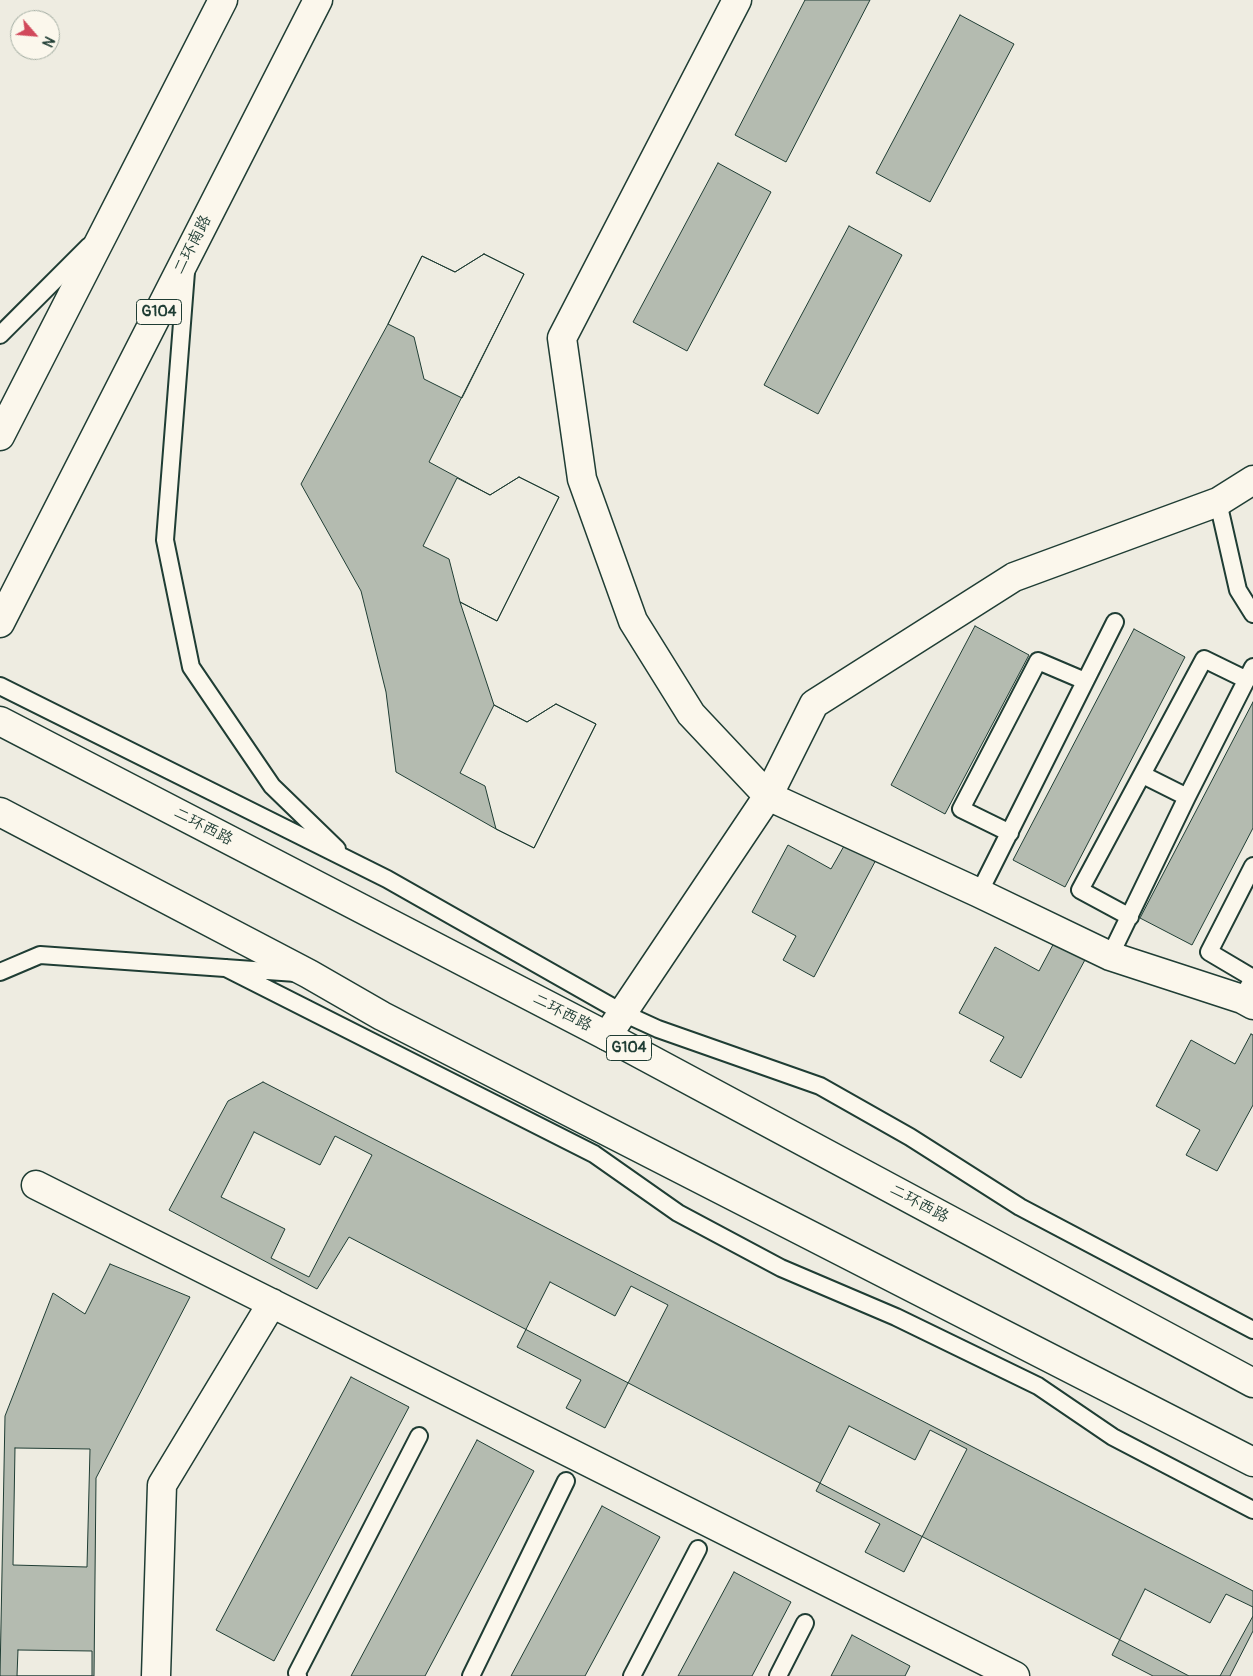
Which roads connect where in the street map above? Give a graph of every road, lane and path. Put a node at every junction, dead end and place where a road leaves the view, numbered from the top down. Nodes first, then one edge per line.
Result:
1 (224, 0) edge
2 (318, 0) edge
3 (737, 0) edge
4 (107, 228) junction
5 (187, 258) junction
6 (0, 336) edge
7 (0, 436) edge
8 (1253, 480) edge
9 (1218, 502) junction
10 (1253, 614) edge
11 (1114, 622) dead end
12 (0, 623) edge
13 (1250, 673) edge
14 (1085, 681) junction
15 (0, 686) edge
16 (0, 721) edge
17 (1143, 776) junction
18 (768, 796) junction
19 (1187, 797) junction
20 (0, 812) edge
21 (1010, 832) junction
22 (347, 859) junction
23 (1253, 866) edge
24 (979, 893) junction
25 (1130, 916) junction
26 (1110, 956) junction
27 (226, 968) junction
28 (0, 972) edge
29 (309, 974) junction
30 (1248, 1002) edge
31 (623, 1013) junction
32 (607, 1036) junction
33 (36, 1185) dead end
34 (272, 1303) junction
35 (1253, 1330) edge
36 (1253, 1383) edge
37 (419, 1436) dead end
38 (1253, 1462) edge
39 (566, 1481) dead end
40 (1253, 1510) edge
41 (698, 1549) dead end
42 (805, 1623) dead end
43 (156, 1676) edge
44 (298, 1676) edge
45 (470, 1676) edge
46 (632, 1676) edge
47 (778, 1676) edge
48 (1015, 1676) edge

1 - 4 main road
2 - 5 main road, 二环南路 / G104
3 - 18 main road
4 - 6 lane
4 - 7 main road
5 - 12 main road, 二环南路 / G104
5 - 22 lane
8 - 9 main road
9 - 10 lane
9 - 18 main road
11 - 14 lane
13 - 17 lane
13 - 19 lane
14 - 21 lane
14 - 21 lane
15 - 22 lane
16 - 32 main road, 二环西路 / G104
17 - 19 lane
17 - 25 lane
18 - 24 main road
18 - 31 main road
19 - 25 lane
20 - 29 main road
21 - 24 lane
22 - 31 lane
23 - 30 lane
24 - 26 main road
25 - 26 lane
26 - 30 main road
27 - 28 lane
27 - 29 lane
27 - 40 lane
29 - 38 main road
31 - 32 main road
31 - 35 lane
32 - 36 main road, 二环西路 / G104
33 - 34 main road
34 - 43 main road
34 - 48 main road
37 - 44 lane
39 - 45 lane
41 - 46 lane
42 - 47 lane

